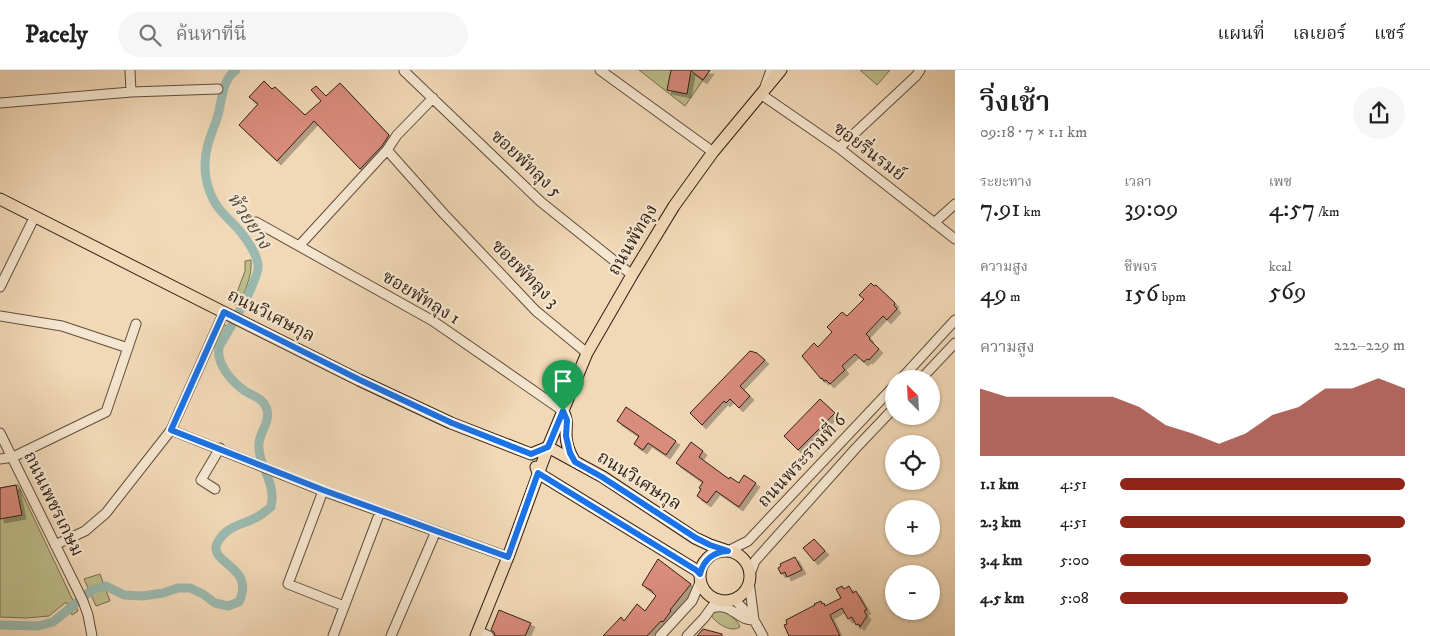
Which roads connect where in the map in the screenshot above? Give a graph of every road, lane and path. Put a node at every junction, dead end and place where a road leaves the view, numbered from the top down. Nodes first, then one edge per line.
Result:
1 (130, 70) edge
2 (600, 70) edge
3 (771, 70) edge
4 (781, 70) edge
5 (920, 70) edge
6 (404, 71) edge
7 (218, 89) dead end
8 (131, 92) junction
9 (762, 95) junction
10 (433, 98) junction
11 (0, 103) edge
12 (838, 148) junction
13 (387, 150) junction
14 (713, 152) junction
15 (0, 199) edge
16 (955, 204) edge
17 (35, 216) junction
18 (256, 222) dead end
19 (934, 222) junction
20 (955, 239) edge
21 (299, 246) junction
22 (632, 275) junction
23 (0, 287) edge
24 (224, 312) junction
25 (0, 316) edge
26 (955, 320) edge
27 (136, 324) dead end
28 (955, 343) edge
29 (128, 348) junction
30 (587, 353) junction
31 (909, 370) edge
32 (930, 370) edge
33 (885, 396) edge
34 (563, 411) junction
35 (885, 417) edge
36 (171, 430) junction
37 (0, 433) edge
38 (548, 447) junction
39 (220, 448) junction
40 (531, 454) junction
41 (13, 457) junction
42 (0, 459) edge
43 (575, 462) junction
44 (538, 473) junction
45 (215, 489) dead end
46 (323, 490) junction
47 (380, 512) junction
48 (436, 531) junction
49 (55, 545) junction
50 (728, 551) junction
51 (508, 557) junction
52 (701, 577) junction
53 (750, 577) junction
54 (734, 599) junction
55 (715, 603) junction
56 (344, 606) junction
57 (754, 620) junction
58 (481, 634) edge
59 (92, 636) edge
60 (333, 636) edge
61 (391, 636) edge
62 (660, 636) edge
63 (687, 636) edge
64 (763, 636) edge

1 - 8 street
2 - 14 street
3 - 9 street
4 - 9 main road, ถนนพัทลุง
5 - 12 street
6 - 10 street, ซอยพัทลุง 5
7 - 8 street
8 - 11 street
9 - 12 street, ซอยรื่นรมย์
9 - 14 main road, ถนนพัทลุง
10 - 13 street
10 - 22 street, ซอยพัทลุง 5
12 - 19 street, ซอยรื่นรมย์
13 - 21 street
13 - 30 street, ซอยพัทลุง 3
14 - 22 main road, ถนนพัทลุง
15 - 17 main road, ถนนวิเศษกุล
16 - 19 street
17 - 23 street
17 - 24 main road, ถนนวิเศษกุล
18 - 21 street, ซอยพัทลุง 1
19 - 20 street, ซอยรื่นรมย์
21 - 34 street, ซอยพัทลุง 1
22 - 30 main road, ถนนพัทลุง
24 - 36 street
24 - 40 main road, ถนนวิเศษกุล
25 - 29 street
26 - 31 street
27 - 29 street
28 - 32 street
29 - 41 street
30 - 34 main road, ถนนพัทลุง
33 - 50 street, ถนนพระรามที่ 6
34 - 38 main road, ถนนพัทลุง
34 - 43 main road
35 - 53 street, ถนนพระรามที่ 6
36 - 39 street
36 - 49 street
37 - 41 street, ถนนเพชรเกษม
38 - 40 main road
38 - 43 main road, ถนนวิเศษกุล
38 - 44 main road, ถนนพัทลุง
39 - 45 street
39 - 46 street
40 - 44 main road
41 - 42 street
41 - 49 street, ถนนเพชรเกษม
43 - 50 main road, ถนนวิเศษกุล
44 - 51 main road, ถนนพัทลุง
44 - 52 main road
46 - 47 street
46 - 56 street
47 - 48 street
47 - 56 street
48 - 51 street
48 - 61 street
49 - 59 street, ถนนเพชรเกษม
50 - 52 main road
50 - 53 main road
51 - 58 main road, ถนนพัทลุง
52 - 55 main road
52 - 62 street
53 - 54 main road
53 - 57 street
54 - 55 main road
54 - 57 street
55 - 57 street
55 - 63 street
56 - 60 street
57 - 64 street

